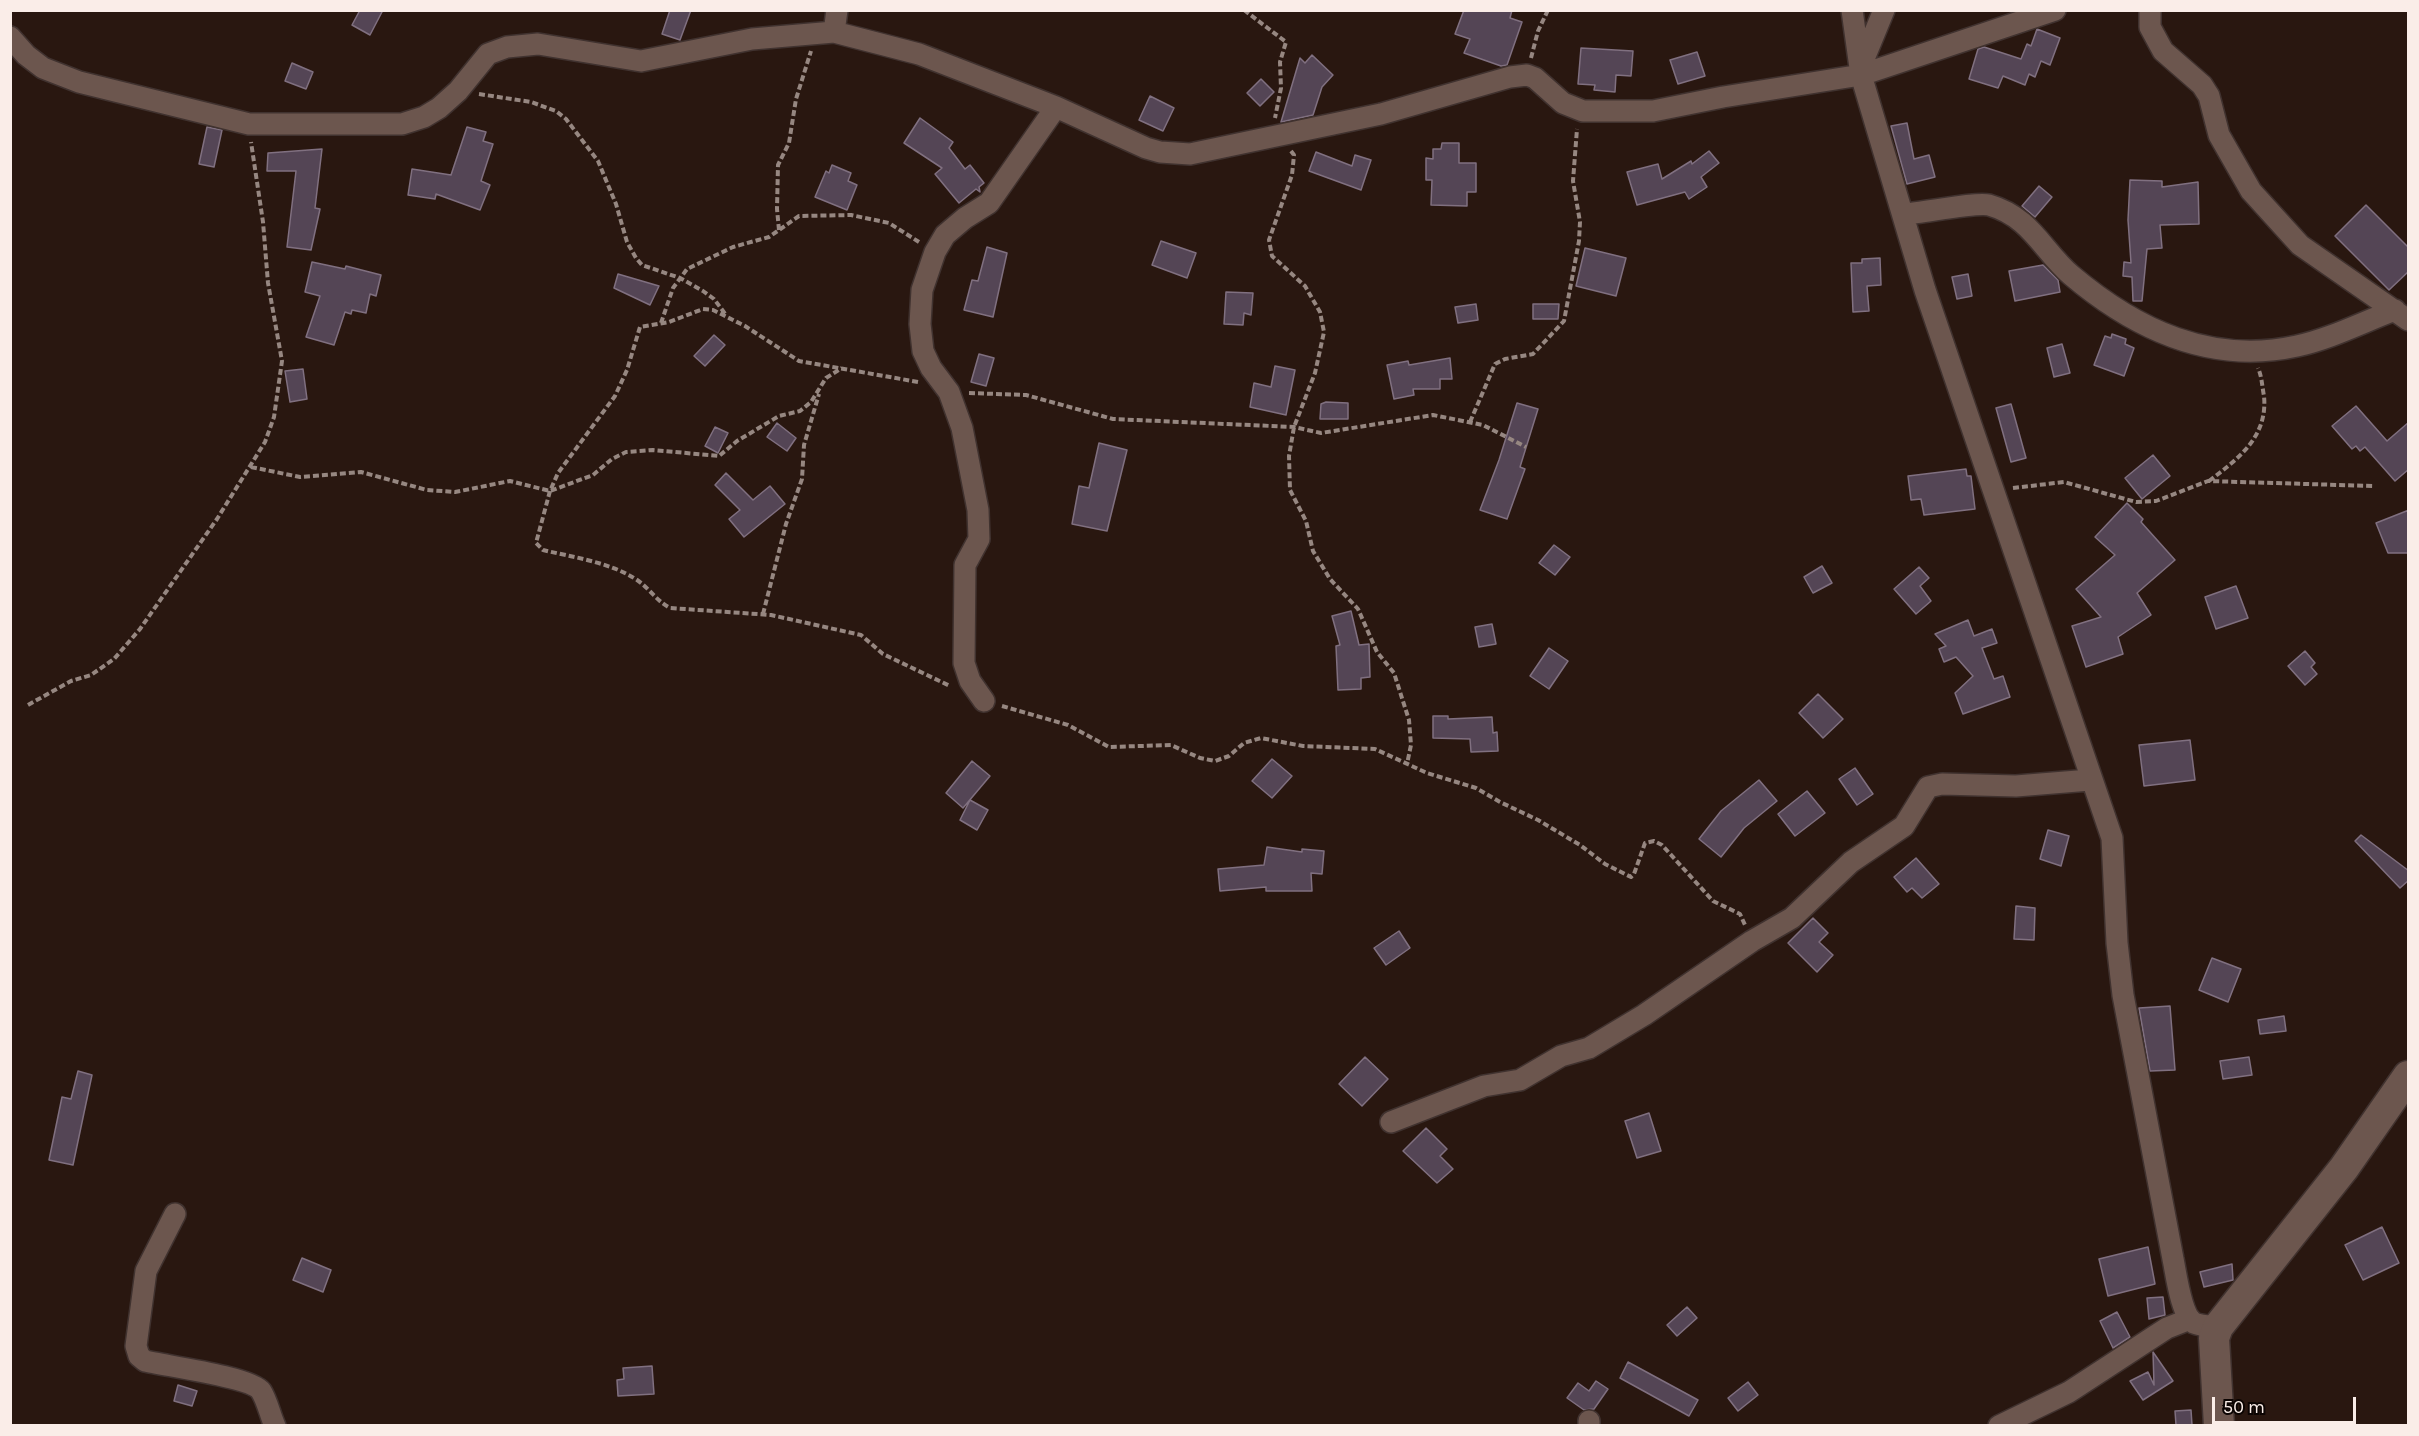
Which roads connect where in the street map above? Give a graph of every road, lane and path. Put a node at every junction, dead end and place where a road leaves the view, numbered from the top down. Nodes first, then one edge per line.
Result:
1 (837, 10) edge
2 (1244, 10) edge
3 (1548, 10) edge
4 (1852, 10) edge
5 (1884, 10) edge
6 (2055, 10) edge
7 (2150, 10) edge
8 (825, 32) junction
9 (10, 37) edge
10 (1861, 72) junction
11 (1527, 75) junction
12 (458, 91) junction
13 (1056, 107) junction
14 (1583, 111) junction
15 (249, 124) junction
16 (1280, 136) junction
17 (1904, 214) junction
18 (779, 230) junction
19 (934, 252) junction
20 (680, 278) junction
21 (2402, 315) edge
22 (727, 317) junction
23 (661, 323) junction
24 (2249, 352) junction
25 (842, 368) junction
26 (820, 387) junction
27 (949, 392) junction
28 (1470, 422) junction
29 (1294, 427) junction
30 (1526, 447) dead end
31 (251, 467) junction
32 (2208, 481) junction
33 (2373, 486) dead end
34 (550, 491) junction
35 (1995, 493) junction
36 (763, 614) dead end
37 (984, 701) dead end
38 (28, 705) dead end
39 (2090, 780) junction
40 (1752, 941) junction
41 (2409, 1076) edge
42 (1391, 1122) dead end
43 (175, 1214) dead end
44 (2190, 1319) junction
45 (2218, 1327) junction
46 (275, 1425) edge
47 (1999, 1425) edge
48 (2219, 1425) edge

1 - 8 street
2 - 16 path
3 - 11 path
4 - 10 street
5 - 10 street
6 - 10 street
7 - 21 street
8 - 12 street
8 - 13 street
8 - 18 path
9 - 15 street
10 - 14 street
10 - 17 street
11 - 14 street
11 - 16 street
12 - 15 street
12 - 20 path
13 - 16 street
13 - 19 street
14 - 28 path
15 - 31 path
16 - 29 path
17 - 24 street
17 - 35 street
18 - 19 path
18 - 20 path
19 - 27 street
20 - 22 path
20 - 23 path
21 - 24 street
22 - 23 path
22 - 25 path
23 - 34 path
24 - 32 path
25 - 26 path
25 - 27 path
26 - 34 path
26 - 36 path
27 - 29 path
27 - 37 street
28 - 29 path
28 - 30 path
29 - 40 path
31 - 34 path
31 - 38 path
32 - 33 path
32 - 35 path
35 - 39 street
39 - 40 street
39 - 44 street
40 - 42 street
41 - 45 main road
43 - 46 street
44 - 45 street
44 - 47 street
45 - 48 main road

